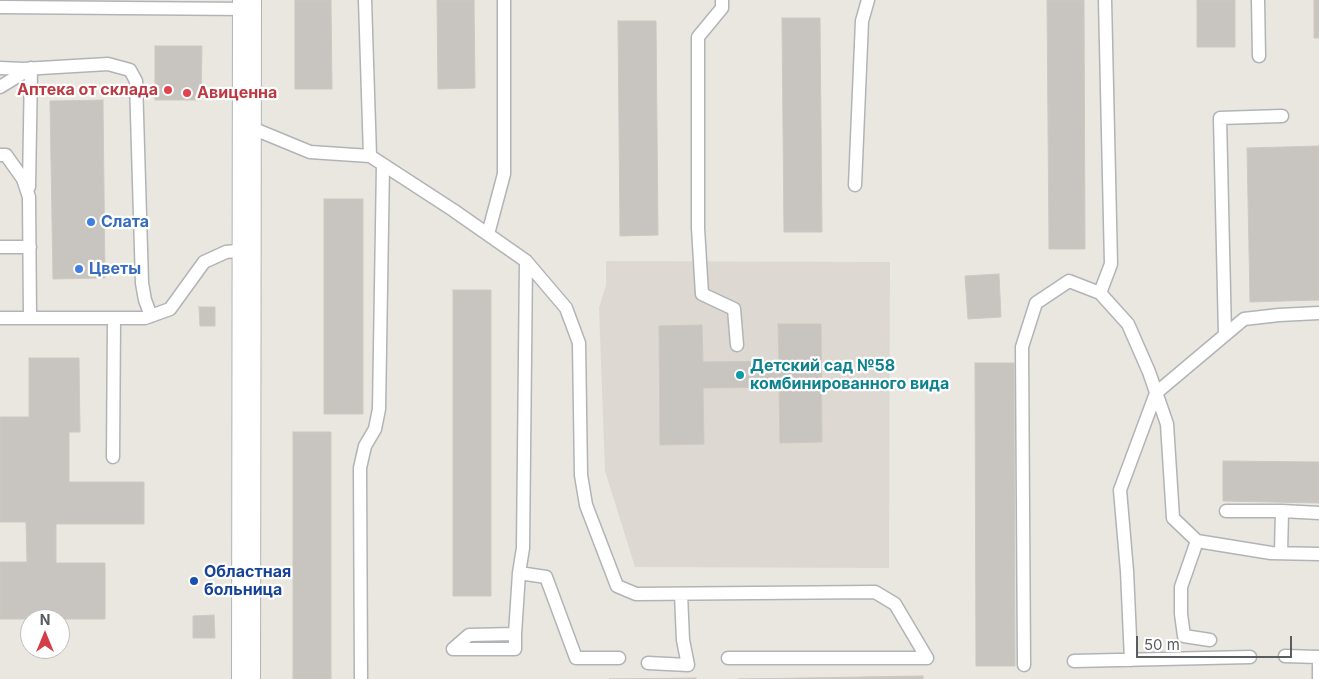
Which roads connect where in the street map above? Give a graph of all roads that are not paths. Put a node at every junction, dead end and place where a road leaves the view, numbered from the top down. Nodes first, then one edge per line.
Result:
1 (365, 0) edge
2 (504, 0) edge
3 (722, 0) edge
4 (868, 0) edge
5 (1105, 0) edge
6 (1258, 0) edge
7 (247, 5) edge
8 (0, 7) edge
9 (1259, 56) dead end
10 (0, 68) edge
11 (32, 68) junction
12 (0, 87) edge
13 (1282, 116) dead end
14 (247, 126) junction
15 (2, 154) edge
16 (370, 156) junction
17 (383, 165) junction
18 (855, 185) dead end
19 (28, 197) junction
20 (488, 234) junction
21 (0, 247) edge
22 (30, 247) junction
23 (247, 250) junction
24 (526, 261) junction
25 (1100, 293) junction
26 (1319, 313) edge
27 (151, 316) junction
28 (30, 317) junction
29 (0, 318) edge
30 (114, 318) junction
31 (1225, 335) junction
32 (737, 345) dead end
33 (1156, 393) junction
34 (113, 457) dead end
35 (1226, 512) dead end
36 (1282, 512) junction
37 (1319, 513) edge
38 (1197, 541) junction
39 (1281, 553) junction
40 (1319, 554) edge
41 (519, 573) junction
42 (681, 594) junction
43 (516, 634) dead end
44 (1210, 640) dead end
45 (1284, 656) dead end
46 (1250, 657) dead end
47 (1319, 657) edge
48 (619, 658) dead end
49 (728, 658) dead end
50 (1074, 660) dead end
51 (1131, 660) junction
52 (1319, 661) edge
53 (648, 663) dead end
54 (1024, 665) dead end
55 (1319, 678) edge
56 (246, 679) edge
57 (361, 679) edge

1 - 16 lane
2 - 20 lane
3 - 32 lane
4 - 18 lane
5 - 25 lane
6 - 9 lane
7 - 8 lane
7 - 14 street
10 - 11 lane
11 - 12 lane
11 - 19 lane
11 - 27 lane
13 - 31 lane
14 - 16 lane
14 - 23 street
15 - 19 lane
16 - 17 lane
17 - 20 lane
17 - 57 lane
19 - 22 lane
20 - 24 lane
21 - 22 lane
22 - 28 lane
23 - 27 lane
23 - 56 street
24 - 41 lane
24 - 42 lane
25 - 33 lane
25 - 54 lane
26 - 31 lane
27 - 30 lane
28 - 29 lane
28 - 30 lane
30 - 34 lane
31 - 33 lane
33 - 38 lane
33 - 51 lane
35 - 36 lane
36 - 37 lane
36 - 39 lane
38 - 39 lane
38 - 44 lane
39 - 40 lane
41 - 43 lane
41 - 48 lane
42 - 49 lane
42 - 53 lane
45 - 47 lane
46 - 51 lane
50 - 51 lane
52 - 55 lane

